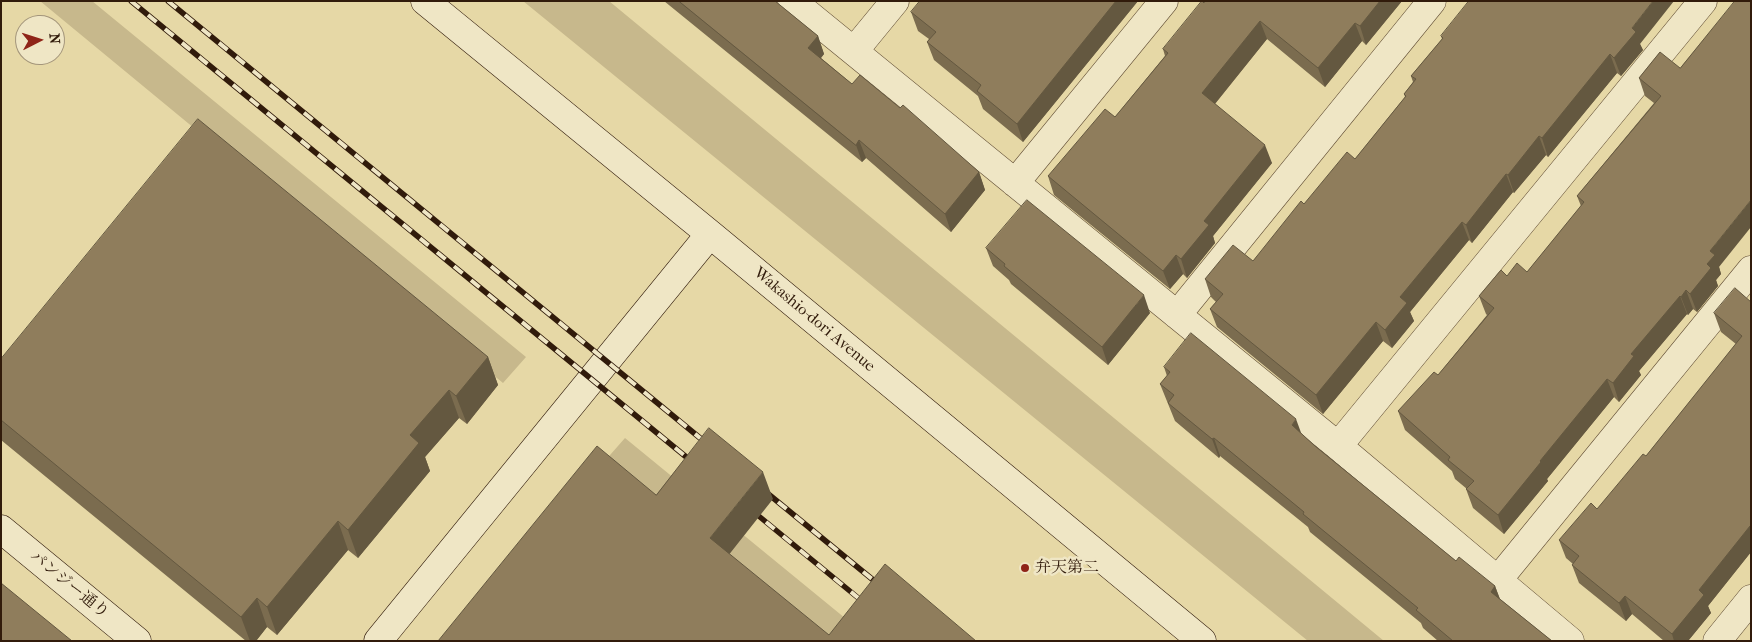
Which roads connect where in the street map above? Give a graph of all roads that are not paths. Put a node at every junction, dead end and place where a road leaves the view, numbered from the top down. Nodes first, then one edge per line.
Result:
1 (425, 1) edge
2 (792, 1) edge
3 (895, 1) edge
4 (1164, 1) edge
5 (1432, 1) edge
6 (1703, 1) edge
7 (854, 51) junction
8 (1015, 183) junction
9 (710, 234) junction
10 (1751, 270) edge
11 (1177, 315) junction
12 (1338, 446) junction
13 (1, 529) edge
14 (1497, 581) junction
15 (1751, 599) edge
16 (137, 641) edge
17 (378, 641) edge
18 (1202, 641) edge
19 (1570, 641) edge
20 (1717, 641) edge

1 - 9 street, Wakashio-dori Avenue
2 - 7 street
3 - 7 street
4 - 8 street
5 - 11 street
6 - 12 street
7 - 8 street
8 - 11 street
9 - 17 street
9 - 18 street, Wakashio-dori Avenue
10 - 14 street
11 - 12 street
12 - 14 street
13 - 16 street, パンジー通り
14 - 19 street
15 - 20 street

